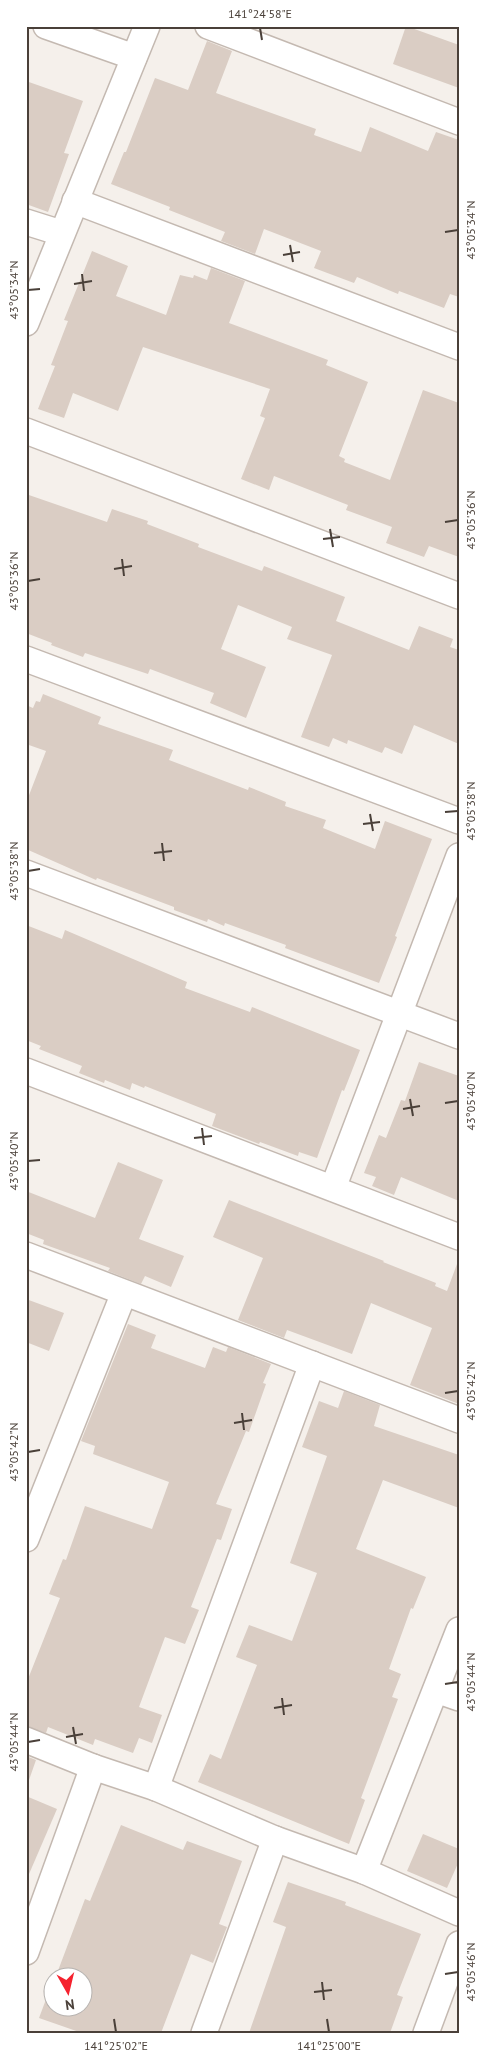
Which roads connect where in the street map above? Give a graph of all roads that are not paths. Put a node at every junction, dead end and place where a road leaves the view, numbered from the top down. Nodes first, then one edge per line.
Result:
1 (46, 26) edge
2 (147, 26) edge
3 (208, 26) edge
4 (134, 57) junction
5 (459, 122) edge
6 (75, 201) junction
7 (26, 222) edge
8 (61, 234) junction
9 (26, 323) edge
10 (459, 347) edge
11 (26, 431) edge
12 (459, 596) edge
13 (26, 659) edge
14 (459, 821) edge
15 (459, 856) edge
16 (26, 872) edge
17 (400, 1013) junction
18 (459, 1036) edge
19 (26, 1071) edge
20 (333, 1188) junction
21 (459, 1237) edge
22 (26, 1255) edge
23 (124, 1293) junction
24 (312, 1364) junction
25 (459, 1420) edge
26 (26, 1539) edge
27 (459, 1630) edge
28 (447, 1694) edge
29 (26, 1740) edge
30 (93, 1767) junction
31 (156, 1788) junction
32 (275, 1839) junction
33 (364, 1871) junction
34 (459, 1914) edge
35 (459, 1944) edge
36 (26, 1952) edge
37 (204, 2033) edge
38 (426, 2033) edge

1 - 4 street
2 - 4 street
3 - 5 street
4 - 6 street
6 - 8 street
6 - 10 street
7 - 8 street
8 - 9 street
11 - 12 street
13 - 14 street
15 - 17 street
16 - 17 street
17 - 18 street
17 - 20 street
19 - 20 street
20 - 21 street
22 - 23 street
23 - 24 street
23 - 26 street
24 - 25 street
24 - 31 street
27 - 28 street
28 - 33 street
29 - 30 street
30 - 31 street
30 - 36 street
31 - 32 street
32 - 33 street
32 - 37 street
33 - 34 street
35 - 38 street

